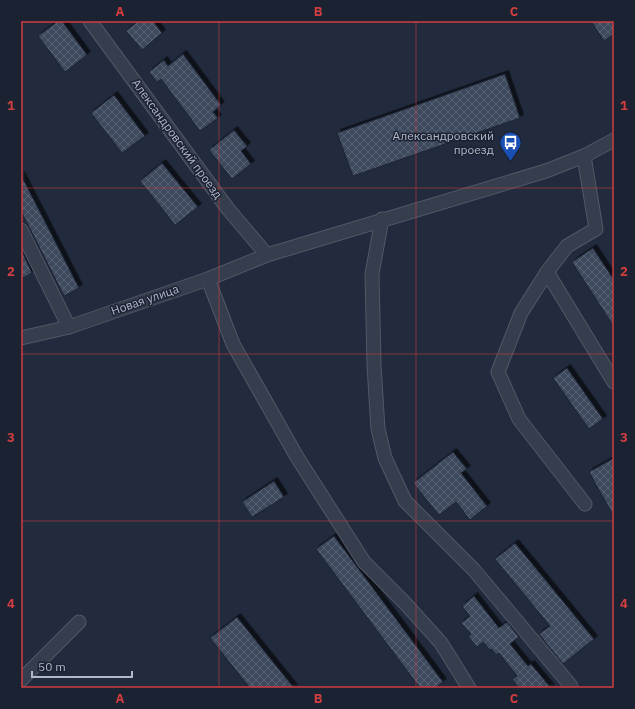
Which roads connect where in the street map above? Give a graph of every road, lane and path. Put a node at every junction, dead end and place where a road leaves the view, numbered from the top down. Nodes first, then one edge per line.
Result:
1 (90, 21) edge
2 (614, 140) edge
3 (584, 156) junction
4 (382, 219) junction
5 (21, 230) edge
6 (267, 255) junction
7 (547, 272) junction
8 (208, 278) junction
9 (69, 327) junction
10 (21, 338) edge
11 (614, 382) edge
12 (584, 504) dead end
13 (79, 622) dead end
14 (21, 680) edge
15 (571, 686) dead end
16 (469, 688) edge

1 - 6 street, Александровский проезд
2 - 3 street, Новая улица
3 - 4 street, Новая улица
3 - 7 street
4 - 6 street, Новая улица
4 - 15 street
5 - 9 street
6 - 8 street, Новая улица
7 - 11 street
7 - 12 street
8 - 9 street, Новая улица
8 - 16 street
9 - 10 street, Новая улица
13 - 14 street

